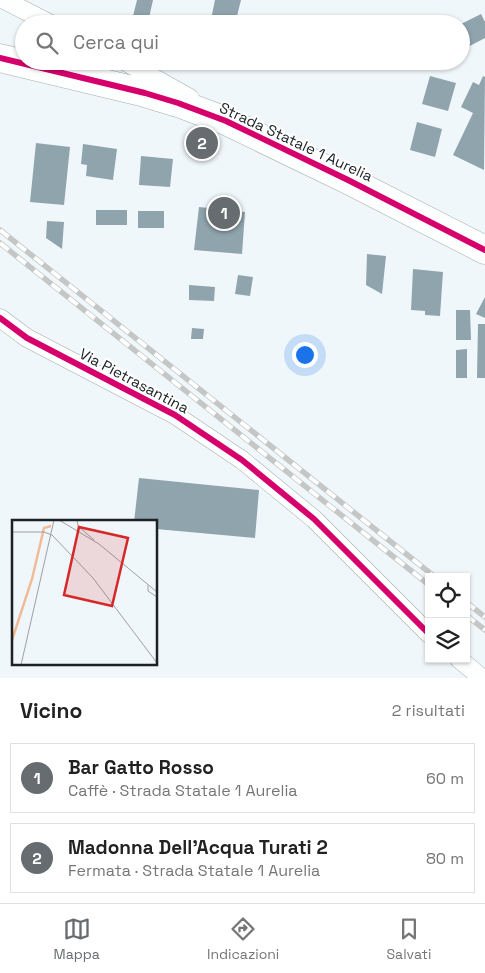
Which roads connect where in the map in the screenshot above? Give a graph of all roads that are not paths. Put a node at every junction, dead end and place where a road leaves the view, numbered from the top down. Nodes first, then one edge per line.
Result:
1 (4, 0) edge
2 (23, 15) edge
3 (64, 70) edge
4 (140, 70) edge
5 (226, 121) junction
6 (485, 250) edge
7 (0, 318) edge
8 (425, 630) edge
9 (463, 663) edge
10 (482, 678) edge

1 - 2 street
3 - 5 main road, Strada Statale 1 Aurelia
4 - 5 street
5 - 6 main road, Strada Statale 1 Aurelia
7 - 8 street, Via Pietrasantina
9 - 10 street

